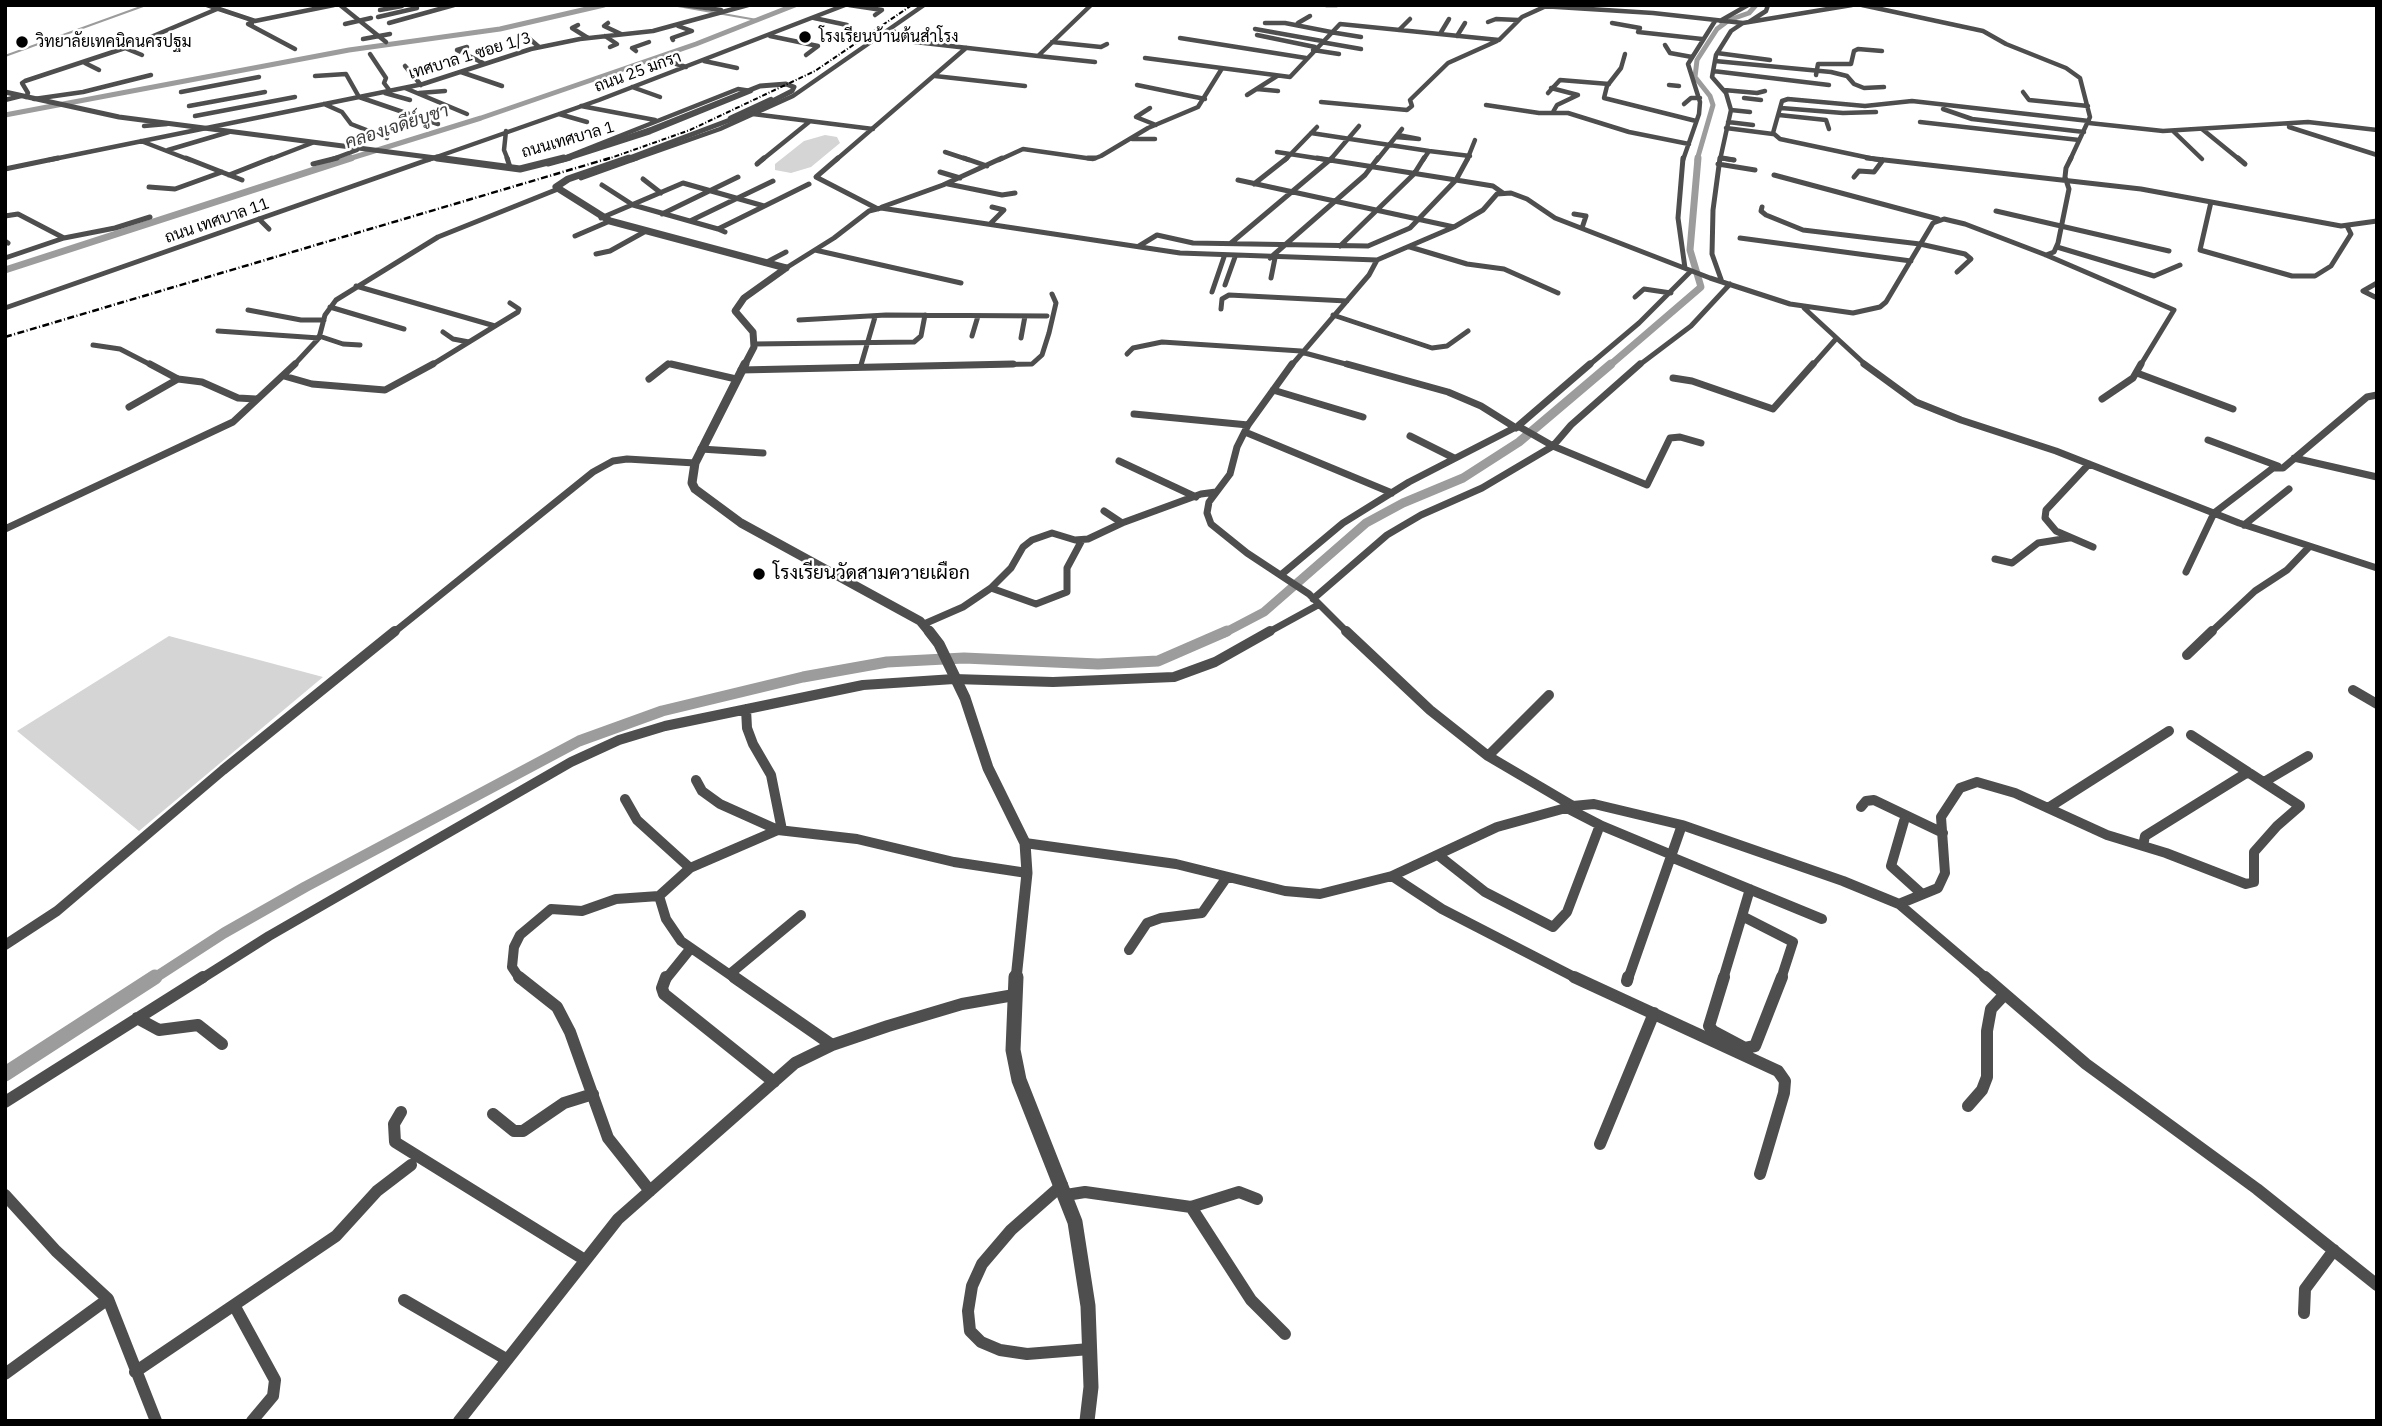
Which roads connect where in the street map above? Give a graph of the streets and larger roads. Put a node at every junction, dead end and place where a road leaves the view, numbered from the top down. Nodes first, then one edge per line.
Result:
1 (207, 5) edge
2 (334, 5) edge
3 (340, 5) edge
4 (454, 5) edge
5 (684, 5) edge
6 (706, 5) edge
7 (748, 5) edge
8 (847, 5) edge
9 (924, 5) edge
10 (931, 5) edge
11 (1091, 5) edge
12 (1326, 5) edge
13 (1337, 5) edge
14 (1536, 5) edge
15 (1748, 5) edge
16 (1768, 5) edge
17 (1852, 5) edge
18 (1862, 5) edge
19 (412, 6) edge
20 (1544, 7) junction
21 (698, 8) junction
22 (218, 9) junction
23 (380, 10) dead end
24 (1625, 11) junction
25 (433, 12) junction
26 (726, 12) junction
27 (428, 13) junction
28 (366, 14) dead end
29 (342, 15) dead end
30 (351, 15) junction
31 (874, 15) dead end
32 (1310, 16) dead end
33 (436, 17) dead end
34 (371, 18) dead end
35 (378, 18) dead end
36 (813, 18) junction
37 (1282, 18) dead end
38 (1410, 19) dead end
39 (1449, 19) dead end
40 (1518, 20) junction
41 (262, 21) junction
42 (359, 21) junction
43 (1488, 22) dead end
44 (1719, 22) junction
45 (389, 23) dead end
46 (608, 23) dead end
47 (1265, 23) dead end
48 (1465, 23) dead end
49 (1742, 23) junction
50 (345, 24) dead end
51 (1297, 24) junction
52 (1610, 24) joint
53 (578, 25) dead end
54 (847, 25) dead end
55 (677, 26) junction
56 (382, 27) dead end
57 (369, 29) junction
58 (1255, 29) dead end
59 (361, 30) dead end
60 (1399, 30) junction
61 (637, 31) junction
62 (1331, 32) junction
63 (620, 33) junction
64 (390, 34) dead end
65 (524, 34) dead end
66 (1440, 34) junction
67 (768, 35) junction
68 (1257, 35) dead end
69 (378, 36) junction
70 (605, 36) junction
71 (1457, 36) junction
72 (1180, 37) dead end
73 (1361, 37) dead end
74 (588, 38) junction
75 (363, 39) dead end
76 (1702, 39) junction
77 (673, 40) dead end
78 (1499, 40) junction
79 (1321, 41) junction
80 (386, 42) dead end
81 (649, 42) junction
82 (1052, 42) junction
83 (1107, 44) dead end
84 (657, 45) dead end
85 (1665, 45) dead end
86 (467, 47) dead end
87 (539, 47) junction
88 (610, 47) dead end
89 (125, 48) junction
90 (966, 48) junction
91 (1314, 49) junction
92 (1362, 49) dead end
93 (295, 50) dead end
94 (654, 50) dead end
95 (1718, 51) junction
96 (1882, 51) dead end
97 (1752, 52) dead end
98 (370, 54) dead end
99 (1339, 54) dead end
100 (1625, 54) dead end
101 (142, 55) dead end
102 (806, 55) dead end
103 (1038, 56) junction
104 (1692, 57) junction
105 (1145, 58) dead end
106 (1306, 58) junction
107 (664, 60) dead end
108 (1770, 60) dead end
109 (704, 61) junction
110 (1718, 61) junction
111 (1095, 62) dead end
112 (86, 63) junction
113 (483, 63) junction
114 (1779, 65) dead end
115 (405, 66) dead end
116 (686, 67) junction
117 (835, 67) junction
118 (737, 68) dead end
119 (99, 70) dead end
120 (1221, 70) junction
121 (1713, 71) junction
122 (1816, 71) junction
123 (461, 72) junction
124 (151, 75) dead end
125 (314, 76) dead end
126 (935, 76) junction
127 (1277, 76) junction
128 (1290, 76) junction
129 (391, 79) dead end
130 (208, 80) dead end
131 (260, 80) dead end
132 (1283, 83) dead end
133 (1609, 83) junction
134 (1817, 83) junction
135 (421, 85) junction
136 (1137, 85) dead end
137 (1669, 85) dead end
138 (1829, 85) dead end
139 (502, 86) dead end
140 (1025, 86) dead end
141 (632, 87) junction
142 (1884, 87) dead end
143 (214, 88) junction
144 (1696, 88) junction
145 (402, 89) junction
146 (1257, 89) junction
147 (1724, 90) junction
148 (390, 91) junction
149 (445, 91) dead end
150 (1278, 91) dead end
151 (1765, 91) dead end
152 (265, 92) dead end
153 (383, 92) junction
154 (2023, 92) dead end
155 (5, 93) edge
156 (257, 93) junction
157 (417, 93) junction
158 (183, 94) dead end
159 (1247, 95) dead end
160 (23, 96) junction
161 (295, 96) dead end
162 (1728, 96) junction
163 (359, 97) junction
164 (660, 97) dead end
165 (1700, 98) junction
166 (34, 99) junction
167 (1205, 99) junction
168 (5, 100) edge
169 (222, 100) junction
170 (410, 100) dead end
171 (1761, 100) dead end
172 (1321, 102) dead end
173 (264, 103) junction
174 (324, 104) junction
175 (1684, 104) dead end
176 (1486, 105) dead end
177 (189, 106) dead end
178 (2088, 106) junction
179 (577, 107) junction
180 (1150, 108) dead end
181 (1944, 109) dead end
182 (228, 110) junction
183 (1731, 110) junction
184 (1780, 111) junction
185 (1553, 112) junction
186 (1751, 112) dead end
187 (1876, 113) dead end
188 (274, 114) junction
189 (467, 114) dead end
190 (557, 114) junction
191 (753, 114) junction
192 (195, 116) dead end
193 (569, 117) junction
194 (655, 120) dead end
195 (234, 121) junction
196 (1696, 121) junction
197 (587, 122) dead end
198 (808, 122) junction
199 (1920, 122) dead end
200 (2089, 122) junction
201 (167, 124) junction
202 (438, 124) dead end
203 (1156, 125) junction
204 (1727, 125) junction
205 (1753, 125) dead end
206 (2284, 125) junction
207 (144, 126) dead end
208 (1359, 126) dead end
209 (1317, 127) dead end
210 (198, 128) junction
211 (873, 129) junction
212 (1402, 129) dead end
213 (1829, 129) dead end
214 (2202, 129) junction
215 (2377, 130) edge
216 (506, 131) junction
217 (2173, 131) junction
218 (229, 132) junction
219 (2084, 132) junction
220 (1311, 133) junction
221 (1773, 134) junction
222 (387, 138) dead end
223 (1130, 139) junction
224 (1155, 139) dead end
225 (1349, 139) junction
226 (140, 140) junction
227 (1475, 140) dead end
228 (2080, 141) junction
229 (312, 143) junction
230 (1689, 144) junction
231 (1391, 145) junction
232 (357, 150) junction
233 (167, 151) junction
234 (1429, 151) junction
235 (945, 152) dead end
236 (1277, 152) dead end
237 (1293, 154) junction
238 (2377, 155) edge
239 (1470, 156) junction
240 (437, 157) junction
241 (1863, 158) junction
242 (1331, 159) junction
243 (2202, 159) dead end
244 (1734, 160) dead end
245 (1883, 160) junction
246 (1719, 161) junction
247 (313, 164) dead end
248 (548, 164) junction
249 (757, 164) dead end
250 (2245, 164) dead end
251 (988, 166) junction
252 (1373, 166) junction
253 (510, 167) junction
254 (5, 169) edge
255 (1755, 170) dead end
256 (1859, 171) junction
257 (222, 172) junction
258 (940, 172) dead end
259 (1414, 174) junction
260 (229, 175) junction
261 (1774, 176) dead end
262 (738, 177) dead end
263 (1854, 177) dead end
264 (960, 178) junction
265 (643, 179) dead end
266 (242, 180) dead end
267 (1238, 180) dead end
268 (1456, 180) junction
269 (773, 181) dead end
270 (2067, 183) junction
271 (809, 184) dead end
272 (946, 184) junction
273 (1254, 184) junction
274 (602, 185) dead end
275 (559, 186) junction
276 (149, 187) dead end
277 (711, 190) junction
278 (661, 192) junction
279 (1290, 192) junction
280 (1503, 192) junction
281 (1015, 193) dead end
282 (736, 198) junction
283 (1333, 202) junction
284 (2211, 202) junction
285 (633, 205) junction
286 (764, 206) junction
287 (992, 207) dead end
288 (1762, 207) dead end
289 (879, 208) junction
290 (1376, 211) junction
291 (1996, 211) dead end
292 (662, 214) junction
293 (5, 216) edge
294 (150, 217) dead end
295 (601, 218) junction
296 (259, 219) junction
297 (1419, 219) junction
298 (1938, 219) junction
299 (610, 221) junction
300 (690, 221) junction
301 (2377, 221) edge
302 (991, 223) junction
303 (2347, 226) junction
304 (1454, 228) junction
305 (2062, 228) junction
306 (269, 229) dead end
307 (718, 229) junction
308 (646, 231) junction
309 (725, 232) dead end
310 (575, 236) dead end
311 (64, 238) junction
312 (1740, 238) dead end
313 (1231, 243) junction
314 (1286, 244) junction
315 (1920, 244) junction
316 (1139, 246) junction
317 (1340, 246) junction
318 (1410, 247) junction
319 (2057, 247) junction
320 (815, 250) junction
321 (2169, 251) dead end
322 (786, 252) dead end
323 (596, 254) dead end
324 (2046, 255) junction
325 (1224, 257) junction
326 (1235, 257) junction
327 (5, 258) edge
328 (1272, 258) junction
329 (1377, 260) junction
330 (1910, 261) junction
331 (765, 263) junction
332 (2180, 265) dead end
333 (786, 268) junction
334 (1690, 270) junction
335 (1957, 272) dead end
336 (1270, 278) dead end
337 (961, 283) dead end
338 (1726, 283) junction
339 (2377, 284) edge
340 (1225, 285) dead end
341 (356, 286) junction
342 (1212, 292) dead end
343 (1558, 293) dead end
344 (1671, 293) junction
345 (1052, 294) dead end
346 (1278, 296) dead end
347 (1635, 297) dead end
348 (2377, 298) edge
349 (1348, 300) junction
350 (510, 303) dead end
351 (330, 307) junction
352 (5, 308) edge
353 (1804, 308) junction
354 (1221, 309) dead end
355 (248, 310) dead end
356 (925, 315) junction
357 (1333, 315) junction
358 (978, 316) junction
359 (1025, 316) junction
360 (1047, 316) dead end
361 (874, 317) junction
362 (324, 320) junction
363 (799, 320) dead end
364 (495, 326) junction
365 (404, 329) dead end
366 (218, 331) dead end
367 (1468, 331) dead end
368 (443, 332) dead end
369 (972, 336) dead end
370 (319, 337) junction
371 (1021, 338) dead end
372 (1835, 340) junction
373 (469, 342) junction
374 (754, 344) junction
375 (865, 344) junction
376 (93, 345) dead end
377 (360, 345) dead end
378 (1301, 352) junction
379 (1127, 354) dead end
380 (861, 365) dead end
381 (2137, 373) junction
382 (738, 375) junction
383 (284, 376) junction
384 (1674, 378) dead end
385 (178, 379) junction
386 (649, 379) dead end
387 (1273, 390) junction
388 (2377, 395) edge
389 (256, 399) junction
390 (2102, 399) dead end
391 (129, 407) dead end
392 (2233, 410) dead end
393 (1134, 414) dead end
394 (1363, 417) dead end
395 (1519, 428) junction
396 (1246, 429) junction
397 (1410, 436) dead end
398 (2208, 440) dead end
399 (1701, 443) dead end
400 (1550, 445) junction
401 (701, 449) junction
402 (763, 453) dead end
403 (1454, 458) junction
404 (2294, 458) junction
405 (1119, 461) dead end
406 (695, 463) junction
407 (2089, 464) junction
408 (2283, 468) junction
409 (2377, 477) edge
410 (2289, 489) dead end
411 (1216, 492) junction
412 (1392, 493) junction
413 (1196, 497) junction
414 (1104, 511) dead end
415 (2214, 513) junction
416 (1122, 523) junction
417 (2244, 525) junction
418 (5, 529) edge
419 (2071, 537) junction
420 (1082, 540) junction
421 (2093, 547) dead end
422 (2308, 547) junction
423 (1995, 559) dead end
424 (2377, 568) edge
425 (2186, 572) dead end
426 (1282, 575) junction
427 (991, 589) junction
428 (1313, 599) junction
429 (924, 624) junction
430 (2187, 654) dead end
431 (954, 675) junction
432 (2353, 690) dead end
433 (1549, 695) dead end
434 (2377, 704) edge
435 (746, 709) junction
436 (2169, 731) dead end
437 (2191, 736) dead end
438 (1488, 756) junction
439 (2308, 756) dead end
440 (2248, 772) junction
441 (696, 780) dead end
442 (2264, 782) junction
443 (625, 799) dead end
444 (1570, 807) junction
445 (1861, 807) dead end
446 (2048, 808) junction
447 (1904, 821) dead end
448 (1600, 825) junction
449 (1682, 825) junction
450 (780, 830) junction
451 (1943, 833) junction
452 (1025, 843) junction
453 (2143, 846) junction
454 (1438, 855) junction
455 (1671, 856) junction
456 (690, 868) junction
457 (1027, 873) junction
458 (1392, 876) junction
459 (1227, 877) junction
460 (1751, 889) junction
461 (1922, 894) junction
462 (659, 896) junction
463 (1899, 904) junction
464 (801, 915) dead end
465 (1742, 916) junction
466 (1822, 919) dead end
467 (5, 945) edge
468 (691, 948) junction
469 (1129, 950) dead end
470 (731, 973) junction
471 (1628, 981) dead end
472 (1014, 995) junction
473 (2004, 995) junction
474 (1654, 1013) junction
475 (137, 1018) junction
476 (222, 1044) dead end
477 (832, 1045) junction
478 (774, 1082) junction
479 (593, 1094) junction
480 (5, 1102) edge
481 (1968, 1105) dead end
482 (401, 1112) dead end
483 (493, 1115) dead end
484 (1600, 1144) dead end
485 (411, 1165) dead end
486 (1760, 1174) dead end
487 (1064, 1190) junction
488 (650, 1191) junction
489 (5, 1195) edge
490 (1257, 1199) dead end
491 (1191, 1207) junction
492 (2334, 1250) junction
493 (585, 1260) junction
494 (2377, 1285) edge
495 (108, 1299) junction
496 (404, 1300) dead end
497 (234, 1306) junction
498 (2304, 1313) dead end
499 (1285, 1334) dead end
500 (1090, 1349) junction
501 (506, 1359) junction
502 (135, 1373) junction
503 (5, 1374) edge
504 (156, 1421) edge
505 (252, 1421) edge
506 (459, 1421) edge
507 (1087, 1421) edge

1 - 22 street
2 - 41 street
3 - 30 street
4 - 25 street
5 - 21 street
6 - 21 street
7 - 26 street, เทศบาล 1 ซอย 1/3
8 - 31 street
8 - 36 street, ถนน 25 มกรา
9 - 117 street
10 - 90 street
11 - 82 street
12 - 13 street
14 - 20 street
15 - 44 street
16 - 49 street
17 - 49 street
18 - 178 street
19 - 23 street
19 - 25 street
19 - 35 street
20 - 24 street
20 - 40 street
21 - 26 street
22 - 41 street
22 - 89 street
24 - 44 street
24 - 52 street
25 - 27 street
26 - 55 street, เทศบาล 1 ซอย 1/3
27 - 33 street
27 - 45 street
28 - 30 street
29 - 30 street
30 - 42 street
32 - 51 street
34 - 42 street
36 - 54 street
36 - 67 street, ถนน 25 มกรา
37 - 51 street
38 - 60 street
39 - 66 street
40 - 43 street
40 - 78 street
41 - 93 street
42 - 50 street
42 - 57 street
44 - 49 street
44 - 76 street
46 - 63 street
47 - 51 street
48 - 71 street
49 - 95 street
51 - 62 street
52 - 76 street
53 - 74 street
55 - 61 street, เทศบาล 1 ซอย 1/3
55 - 77 street
56 - 57 street
57 - 59 street
57 - 69 street
58 - 79 street
60 - 62 street
60 - 66 street
61 - 63 street, เทศบาล 1 ซอย 1/3
61 - 81 street
62 - 73 street
62 - 79 street
63 - 70 street, เทศบาล 1 ซอย 1/3
64 - 69 street
65 - 87 street
66 - 71 street
67 - 102 street
67 - 109 street, ถนน 25 มกรา
68 - 91 street
69 - 75 street
69 - 80 street
70 - 74 street, เทศบาล 1 ซอย 1/3
70 - 88 street
71 - 78 street
72 - 106 street
74 - 87 street, เทศบาล 1 ซอย 1/3
76 - 104 street
78 - 172 street
79 - 91 street
79 - 92 street
81 - 84 street
81 - 94 street
82 - 83 street
82 - 103 street
85 - 104 street
86 - 113 street
87 - 113 street, เทศบาล 1 ซอย 1/3
89 - 101 street
89 - 112 street
90 - 103 street
90 - 126 street
91 - 99 street
91 - 106 street
95 - 97 street
95 - 108 street
95 - 110 street
96 - 122 street
98 - 148 street
100 - 133 street
103 - 111 street
104 - 144 street
105 - 120 street
106 - 128 street
107 - 116 street
109 - 116 street, ถนน 25 มกรา
109 - 118 street
110 - 114 street
110 - 121 street
110 - 122 street
112 - 119 street
112 - 160 street
113 - 123 street, เทศบาล 1 ซอย 1/3
115 - 135 street
116 - 141 street, ถนน 25 มกรา
117 - 191 street
117 - 275 street
120 - 127 street
120 - 167 street
121 - 134 street
121 - 147 street
122 - 134 street
122 - 142 street
123 - 135 street, เทศบาล 1 ซอย 1/3
123 - 139 street
124 - 166 street
125 - 163 street
126 - 140 street
126 - 211 street
127 - 128 street
127 - 146 street
128 - 132 street
129 - 145 street
130 - 143 street
131 - 143 street
133 - 185 street
133 - 196 street
134 - 138 street
135 - 145 street, เทศบาล 1 ซอย 1/3
136 - 167 street
137 - 144 street
141 - 164 street
141 - 179 street, ถนน 25 มกรา
143 - 158 street
143 - 169 street
144 - 165 street
145 - 148 street, เทศบาล 1 ซอย 1/3
145 - 157 street
146 - 150 street
146 - 159 street
147 - 151 street
147 - 162 street
148 - 153 street, เทศบาล 1 ซอย 1/3
149 - 157 street
152 - 156 street
153 - 163 street, เทศบาล 1 ซอย 1/3
153 - 170 street
154 - 178 street
155 - 160 street, ถนนเทศบาล 1
156 - 169 street
156 - 173 street
157 - 189 street
160 - 166 street, ถนนเทศบาล 1
160 - 168 street
161 - 173 street
162 - 171 street
162 - 183 street
163 - 174 street, เทศบาล 1 ซอย 1/3
163 - 202 street
165 - 175 street
165 - 196 street
166 - 201 street, ถนนเทศบาล 1
167 - 203 street
169 - 177 street
169 - 182 street
173 - 182 street
173 - 188 street
174 - 188 street, เทศบาล 1 ซอย 1/3
174 - 222 street
176 - 185 street
178 - 200 street
179 - 190 street, ถนน 25 มกรา
179 - 193 street
179 - 194 street
180 - 203 street
181 - 219 street
182 - 192 street
182 - 195 street
183 - 186 street
183 - 204 street
184 - 187 street
184 - 200 street
184 - 213 street
184 - 221 street
185 - 230 street
188 - 195 street, เทศบาล 1 ซอย 1/3
190 - 193 street
190 - 216 street, ถนน 25 มกรา
191 - 198 street
191 - 275 street
193 - 197 street
195 - 210 street, เทศบาล 1 ซอย 1/3
196 - 230 street
198 - 211 street
198 - 249 street
199 - 228 street
200 - 217 street
200 - 219 street
201 - 207 street
201 - 210 street, ถนนเทศบาล 1
203 - 223 street
204 - 205 street
204 - 221 street
204 - 246 street
206 - 214 street
206 - 215 street
206 - 238 street
208 - 225 street
209 - 220 street
210 - 218 street, ถนนเทศบาล 1
210 - 226 street, เทศบาล 1 ซอย 1/3
211 - 289 street
212 - 231 street
214 - 217 street
214 - 250 street
216 - 240 street, ถนน 25 มกรา
216 - 253 street
217 - 243 street
218 - 229 street, ถนนเทศบาล 1
218 - 233 street
219 - 228 street
220 - 225 street
220 - 237 street
221 - 241 street
223 - 224 street
223 - 251 street
225 - 231 street
225 - 242 street
226 - 233 street
226 - 254 street, เทศบาล 1 ซอย 1/3
227 - 239 street
228 - 270 street
229 - 232 street, ถนนเทศบาล 1
229 - 260 street
230 - 334 street
231 - 234 street
231 - 252 street
232 - 240 street, ถนนเทศบาล 1
232 - 247 street
233 - 257 street
234 - 239 street
234 - 259 street
235 - 251 street
236 - 237 street
237 - 242 street
237 - 273 street
239 - 268 street
240 - 253 street, ถนนเทศบาล 1
240 - 296 street, ถนน เทศบาล 11
241 - 245 street
241 - 256 street
242 - 252 street
242 - 279 street
244 - 246 street
245 - 256 street
245 - 270 street
246 - 255 street
246 - 338 street
248 - 248 street
248 - 253 street, ถนนเทศบาล 1
248 - 275 street, ถนนเทศบาล 1
251 - 264 street
252 - 259 street
252 - 283 street
256 - 263 street
257 - 260 street
257 - 276 street
258 - 264 street
259 - 268 street
259 - 290 street
260 - 266 street
261 - 298 street
262 - 277 street
264 - 272 street
265 - 278 street
267 - 273 street
268 - 280 street
268 - 297 street
269 - 282 street
270 - 284 street
270 - 305 street
271 - 286 street
272 - 281 street
272 - 289 street
273 - 279 street
274 - 285 street
275 - 295 street
275 - 341 street
277 - 278 street
277 - 282 street
277 - 292 street
278 - 285 street
279 - 283 street
279 - 313 street
280 - 304 street
280 - 334 street
282 - 286 street
282 - 300 street
283 - 290 street
283 - 314 street
284 - 303 street
284 - 303 street
285 - 292 street
285 - 295 street
286 - 307 street
287 - 302 street
288 - 315 street
289 - 302 street
289 - 320 street
290 - 297 street
290 - 317 street
291 - 305 street
292 - 300 street
293 - 311 street
294 - 311 street
295 - 299 street
296 - 306 street
296 - 352 street, ถนน เทศบาล 11
297 - 304 street
297 - 317 street
298 - 315 street
298 - 324 street
299 - 308 street
299 - 310 street
300 - 307 street
301 - 303 street
302 - 316 street
304 - 318 street
305 - 319 street
305 - 321 street
307 - 309 street
308 - 323 street
308 - 331 street
311 - 327 street
312 - 330 street
313 - 314 street
313 - 316 street
314 - 317 street
314 - 328 street
315 - 330 street
315 - 335 street
316 - 325 street
318 - 329 street
318 - 343 street
319 - 324 street
319 - 332 street
320 - 333 street
320 - 337 street
322 - 331 street
324 - 381 street
325 - 326 street
325 - 342 street
326 - 328 street
326 - 340 street
328 - 329 street
328 - 336 street
329 - 349 street
330 - 353 street
331 - 333 street
333 - 374 street
334 - 338 street
334 - 344 street
338 - 353 street
338 - 400 street
339 - 348 street
341 - 351 street
341 - 364 street
344 - 347 street
344 - 395 street
345 - 382 street
346 - 349 street
349 - 354 street
349 - 357 street
350 - 364 street
351 - 362 street
351 - 365 street
353 - 372 street
355 - 362 street
356 - 358 street
356 - 361 street
356 - 375 street
357 - 367 street
357 - 378 street
358 - 359 street
358 - 369 street
359 - 360 street
359 - 371 street
361 - 363 street
361 - 375 street
362 - 370 street
364 - 373 street
366 - 370 street
368 - 373 street
370 - 377 street
370 - 383 street
372 - 384 street
372 - 407 street
373 - 383 street
374 - 375 street
374 - 382 street
375 - 380 street
376 - 385 street
378 - 379 street
378 - 387 street
378 - 395 street
381 - 390 street
381 - 392 street
382 - 386 street
382 - 401 street
383 - 389 street
385 - 389 street
385 - 391 street
387 - 394 street
387 - 396 street
388 - 404 street
389 - 418 street
393 - 396 street
395 - 400 street
395 - 403 street
396 - 411 street
396 - 412 street
397 - 403 street
398 - 408 street
399 - 400 street
400 - 428 street
401 - 402 street
401 - 406 street
403 - 412 street
404 - 408 street
404 - 409 street
405 - 413 street
406 - 429 street
406 - 467 street
407 - 415 street
407 - 419 street
408 - 415 street
410 - 417 street
411 - 413 street
411 - 426 street
412 - 426 street
413 - 416 street
414 - 416 street
415 - 417 street
415 - 425 street
416 - 420 street
417 - 422 street
419 - 421 street
419 - 423 street
420 - 427 street
420 - 427 street
422 - 424 street
422 - 430 street
426 - 428 street
427 - 429 street
428 - 431 street
428 - 438 street
429 - 431 street
431 - 435 street
431 - 452 street
432 - 434 street
433 - 438 street
435 - 450 street
435 - 475 street
436 - 446 street
437 - 440 street
438 - 444 street
439 - 442 street
440 - 442 street
440 - 453 street
441 - 450 street
442 - 453 street
443 - 456 street
444 - 448 street
444 - 449 street
444 - 454 street
445 - 451 street
446 - 451 street
446 - 453 street
447 - 461 street
448 - 454 street
448 - 455 street
449 - 455 street
449 - 463 street
450 - 456 street
450 - 457 street
451 - 461 street
452 - 457 street
452 - 459 street
454 - 458 street
455 - 460 street
455 - 471 street
456 - 462 street
457 - 472 street
458 - 459 street
458 - 474 street
459 - 469 street
460 - 465 street
460 - 466 street
461 - 463 street
462 - 468 street
462 - 479 street
463 - 473 street
464 - 470 street
465 - 465 street
468 - 470 street
468 - 478 street
470 - 477 street
472 - 477 street
472 - 487 street
473 - 481 street
473 - 492 street
474 - 484 street
474 - 486 street
475 - 476 street
475 - 480 street
477 - 478 street
478 - 488 street
479 - 483 street
479 - 488 street
482 - 493 street
485 - 497 street
487 - 491 street
487 - 500 street
487 - 500 street
488 - 493 street
489 - 495 street
490 - 491 street
491 - 499 street
492 - 494 street
492 - 498 street
493 - 501 street
495 - 502 street
495 - 503 street
496 - 501 street
497 - 502 street
497 - 505 street
500 - 507 street
501 - 506 street
502 - 504 street

